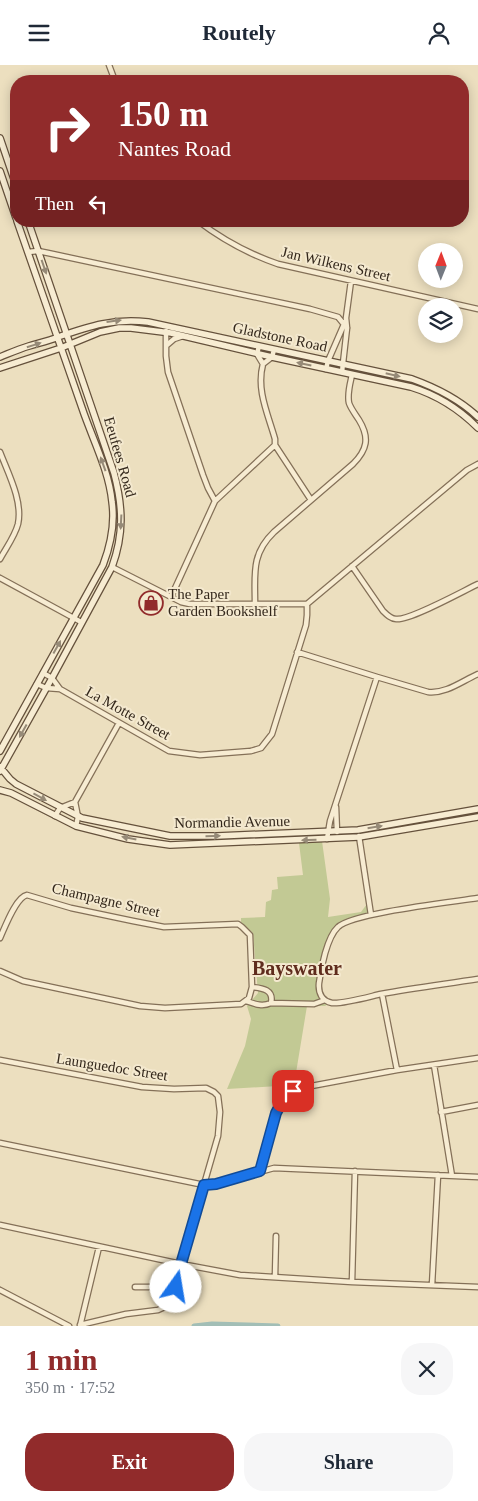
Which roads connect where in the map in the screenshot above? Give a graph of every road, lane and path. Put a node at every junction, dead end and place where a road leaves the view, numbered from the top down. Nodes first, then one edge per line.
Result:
1 (0, 138) edge
2 (10, 167) edge
3 (0, 171) edge
4 (10, 200) edge
5 (19, 227) edge
6 (30, 227) edge
7 (207, 227) edge
8 (38, 251) junction
9 (28, 253) junction
10 (351, 281) junction
11 (478, 309) edge
12 (345, 326) junction
13 (167, 329) junction
14 (184, 333) junction
15 (67, 334) junction
16 (57, 338) junction
17 (71, 344) junction
18 (167, 345) junction
19 (259, 346) junction
20 (61, 348) junction
21 (274, 350) junction
22 (257, 354) junction
23 (0, 357) edge
24 (272, 357) junction
25 (328, 361) junction
26 (263, 364) junction
27 (344, 364) junction
28 (0, 368) edge
29 (362, 368) junction
30 (326, 369) junction
31 (342, 372) junction
32 (352, 375) junction
33 (360, 377) junction
34 (478, 417) edge
35 (478, 427) edge
36 (275, 445) junction
37 (105, 446) junction
38 (97, 449) junction
39 (0, 452) edge
40 (478, 464) edge
41 (311, 500) junction
42 (215, 501) junction
43 (0, 559) edge
44 (352, 566) junction
45 (112, 567) junction
46 (0, 578) edge
47 (478, 584) edge
48 (171, 597) junction
49 (255, 604) junction
50 (306, 604) junction
51 (73, 618) junction
52 (81, 622) junction
53 (297, 652) junction
54 (43, 673) junction
55 (478, 673) edge
56 (376, 677) junction
57 (52, 678) junction
58 (37, 684) junction
59 (46, 688) junction
60 (60, 689) junction
61 (22, 713) junction
62 (30, 717) junction
63 (119, 723) junction
64 (0, 751) edge
65 (1, 769) edge
66 (0, 790) edge
67 (75, 801) junction
68 (336, 806) junction
69 (60, 808) junction
70 (478, 809) edge
71 (55, 816) junction
72 (78, 817) junction
73 (478, 817) edge
74 (76, 826) junction
75 (358, 830) junction
76 (337, 831) junction
77 (327, 832) junction
78 (152, 833) junction
79 (359, 837) junction
80 (327, 839) junction
81 (337, 839) junction
82 (150, 842) junction
83 (478, 898) edge
84 (371, 915) junction
85 (0, 938) edge
86 (0, 971) edge
87 (478, 979) edge
88 (252, 987) junction
89 (382, 994) junction
90 (323, 998) junction
91 (246, 1001) junction
92 (271, 1003) junction
93 (478, 1058) edge
94 (0, 1060) edge
95 (434, 1065) junction
96 (397, 1071) junction
97 (478, 1105) edge
98 (441, 1111) junction
99 (0, 1143) edge
100 (260, 1171) junction
101 (355, 1171) junction
102 (438, 1175) junction
103 (452, 1176) junction
104 (478, 1177) edge
105 (204, 1185) junction
106 (0, 1225) edge
107 (276, 1236) dead end
108 (99, 1247) junction
109 (181, 1264) junction
110 (274, 1277) junction
111 (352, 1282) junction
112 (432, 1285) junction
113 (135, 1287) dead end
114 (176, 1287) junction
115 (478, 1287) edge
116 (0, 1290) edge
117 (80, 1325) edge
118 (69, 1326) edge

1 - 2 street
3 - 4 street, Eeufees Road
5 - 9 street, Eeufees Road
6 - 8 street, Eeufees Road
7 - 10 street, Jan Wilkens Street
8 - 9 street
8 - 12 street
8 -> 15 street, Eeufees Road
9 - 16 street, Eeufees Road
10 - 11 street, Jan Wilkens Street
10 - 12 street
12 - 25 street
12 - 27 street
13 - 14 street, Gladstone Road
15 -> 13 street, Gladstone Road
13 - 17 street, Gladstone Road
13 - 18 street
14 - 18 street
14 - 19 street, Gladstone Road
14 - 22 street, Gladstone Road
15 - 16 street, Gladstone Road
15 - 17 street, Eeufees Road
16 - 20 street, Eeufees Road
23 -> 16 street, Gladstone Road
17 - 20 street, Gladstone Road
17 - 37 street, Eeufees Road
18 - 42 street
19 - 21 street, Gladstone Road
19 - 22 street
20 - 28 street, Gladstone Road
20 - 38 street, Eeufees Road
21 - 24 street
21 - 25 street, Gladstone Road
22 - 24 street, Gladstone Road
22 - 26 street
24 - 26 street
30 -> 24 street, Gladstone Road
25 - 27 street, Gladstone Road
25 - 30 street
26 - 36 street
27 - 29 street, Gladstone Road
27 - 31 street
29 - 33 street
29 -> 34 street, Gladstone Road
30 - 31 street, Gladstone Road
31 - 32 street, Gladstone Road
32 - 33 street, Gladstone Road
32 - 41 street
33 - 35 street, Gladstone Road
36 - 41 street
36 - 42 street
37 - 38 street
37 -> 45 street, Eeufees Road
51 -> 38 street, Eeufees Road
39 - 43 street
40 - 44 street
41 - 49 street
42 - 48 street
44 - 47 street
44 - 50 street
45 - 48 street
45 - 52 street, Eeufees Road
46 - 51 street
48 - 49 street
49 - 50 street
50 - 53 street, La Motte Street
51 - 52 street
54 -> 51 street, Eeufees Road
52 - 57 street, Eeufees Road
53 - 56 street
53 - 63 street, La Motte Street
54 - 57 street, La Motte Street
54 - 58 street, Eeufees Road
55 - 56 street
56 - 68 street
57 - 59 street, Eeufees Road
57 - 60 street, La Motte Street
58 - 59 street, La Motte Street
58 - 61 street, Eeufees Road
59 - 60 street, La Motte Street
59 - 62 street, Eeufees Road
60 - 63 street, La Motte Street
61 - 62 street
61 - 64 street, Eeufees Road
62 -> 65 street, Eeufees Road
63 - 67 street
65 -> 69 street, Normandie Avenue
66 - 71 street, Normandie Avenue
67 - 69 street
67 - 72 street
68 - 76 street
68 - 77 street
69 - 71 street
69 - 72 street, Normandie Avenue
75 -> 70 street, Normandie Avenue
71 - 74 street, Normandie Avenue
72 - 74 street
72 - 78 street, Normandie Avenue
73 - 79 street, Normandie Avenue
82 -> 74 street, Normandie Avenue
75 - 76 street, Normandie Avenue
75 - 79 street
76 - 77 street, Normandie Avenue
76 - 81 street
78 -> 77 street, Normandie Avenue
77 - 80 street
78 - 82 street
79 - 81 street, Normandie Avenue
79 - 84 street
80 - 81 street, Normandie Avenue
80 -> 82 street, Normandie Avenue
83 - 84 street
84 - 90 street
85 - 88 street, Champagne Street
86 - 91 street
87 - 89 street
88 - 91 street, Champagne Street
88 - 92 street
89 - 90 street
89 - 96 street
90 - 92 street
91 - 92 street
93 - 95 street
94 - 105 street, Launguedoc Street
95 - 96 street
95 - 98 street
96 - 100 street
97 - 98 street
98 - 103 street
99 - 105 street
100 - 101 street
100 - 105 street
101 - 102 street
101 - 111 street
102 - 103 street
102 - 112 street
103 - 104 street
105 - 109 street
106 - 108 street
107 - 110 street
108 - 109 street
108 - 117 street
109 - 110 street
109 - 114 street
110 - 111 street
111 - 112 street
112 - 115 street
113 - 114 street
114 - 117 street
116 - 118 street

